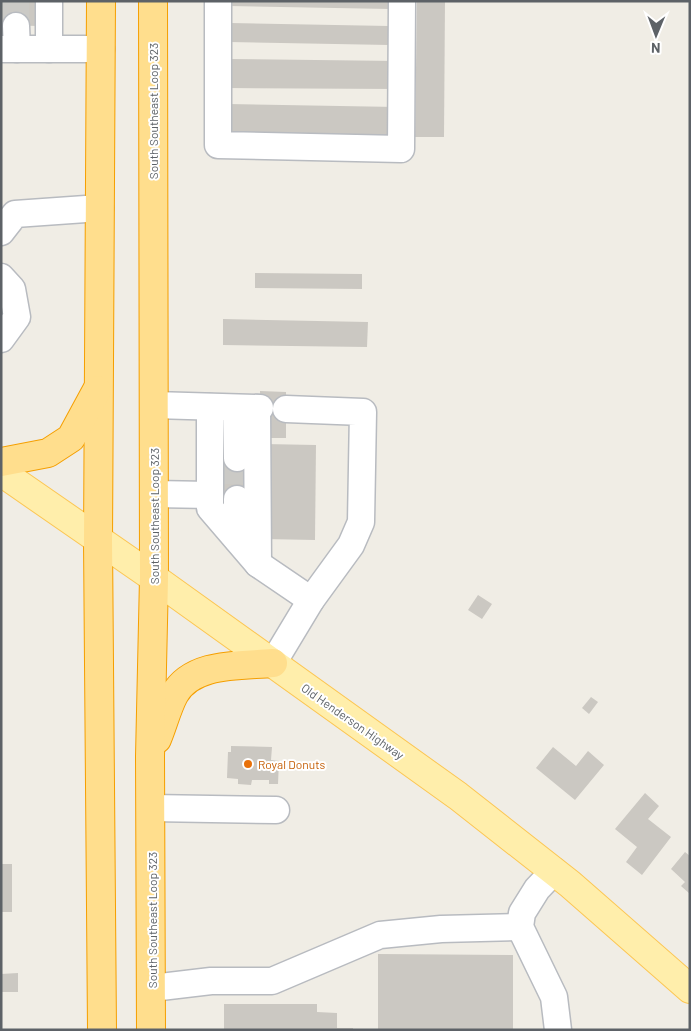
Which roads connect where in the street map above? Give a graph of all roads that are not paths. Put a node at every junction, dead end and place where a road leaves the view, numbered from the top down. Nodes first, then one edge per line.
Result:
1 (49, 1) edge
2 (101, 1) edge
3 (153, 1) edge
4 (218, 1) edge
5 (402, 1) edge
6 (11, 41) edge
7 (49, 49) junction
8 (101, 49) junction
9 (100, 208) junction
10 (1, 232) edge
11 (1, 277) edge
12 (1, 339) edge
13 (99, 387) junction
14 (154, 406) junction
15 (210, 407) junction
16 (251, 408) junction
17 (286, 409) dead end
18 (237, 458) tunnel mouth
19 (1, 462) edge
20 (1, 472) edge
21 (154, 494) junction
22 (210, 495) junction
23 (237, 499) tunnel mouth
24 (236, 539) junction
25 (98, 541) junction
26 (258, 564) junction
27 (154, 578) junction
28 (311, 600) junction
29 (273, 663) junction
30 (150, 756) junction
31 (151, 808) junction
32 (276, 810) dead end
33 (554, 871) junction
34 (520, 927) junction
35 (152, 988) junction
36 (690, 989) edge
37 (102, 1030) edge
38 (151, 1030) edge
39 (558, 1030) edge

1 - 7 lane
2 - 8 highway
3 - 14 highway, South Southeast Loop 323
4 - 5 lane
6 - 7 lane
7 - 8 lane
8 - 9 highway
9 - 10 lane
9 - 13 highway
11 - 12 lane
13 - 19 highway
13 - 25 highway
14 - 15 lane
14 - 21 highway, South Southeast Loop 323
15 - 16 lane
15 - 22 lane
16 - 18 lane
16 - 26 lane
17 - 28 lane
20 - 25 main road, Old Henderson Highway
21 - 22 lane
21 - 27 highway, South Southeast Loop 323
22 - 24 lane
23 - 24 lane
24 - 26 lane
25 - 27 main road, Old Henderson Highway
25 - 37 highway
26 - 28 lane
27 - 29 main road, Old Henderson Highway
27 - 30 highway, South Southeast Loop 323
28 - 29 lane
29 - 30 highway
29 - 33 main road, Old Henderson Highway
30 - 31 highway, South Southeast Loop 323
31 - 32 lane
31 - 35 highway, South Southeast Loop 323
33 - 34 lane
33 - 36 main road, Old Henderson Highway
34 - 35 lane
34 - 39 lane
35 - 38 highway, South Southeast Loop 323

